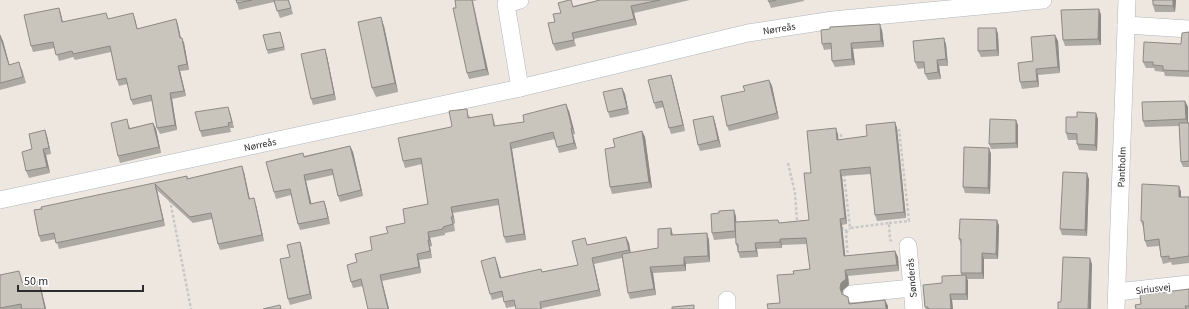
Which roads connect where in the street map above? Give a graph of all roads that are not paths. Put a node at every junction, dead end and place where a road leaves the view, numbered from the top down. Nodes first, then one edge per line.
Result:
1 (520, 0) edge
2 (1043, 0) edge
3 (1126, 0) edge
4 (1126, 25) junction
5 (1189, 29) edge
6 (520, 88) junction
7 (0, 200) edge
8 (908, 246) road end
9 (1189, 284) edge
10 (912, 288) junction
11 (1117, 292) junction
12 (852, 294) dead end
13 (914, 309) edge
14 (1116, 309) edge

1 - 6 street
2 - 6 street, Nørreås
3 - 4 street, Pantholm
4 - 5 street
4 - 11 street, Pantholm
6 - 7 street, Nørreås
8 - 10 street, Sønderås
9 - 11 street, Siriusvej
10 - 12 street
10 - 13 street, Sønderås
11 - 14 street, Pantholm

